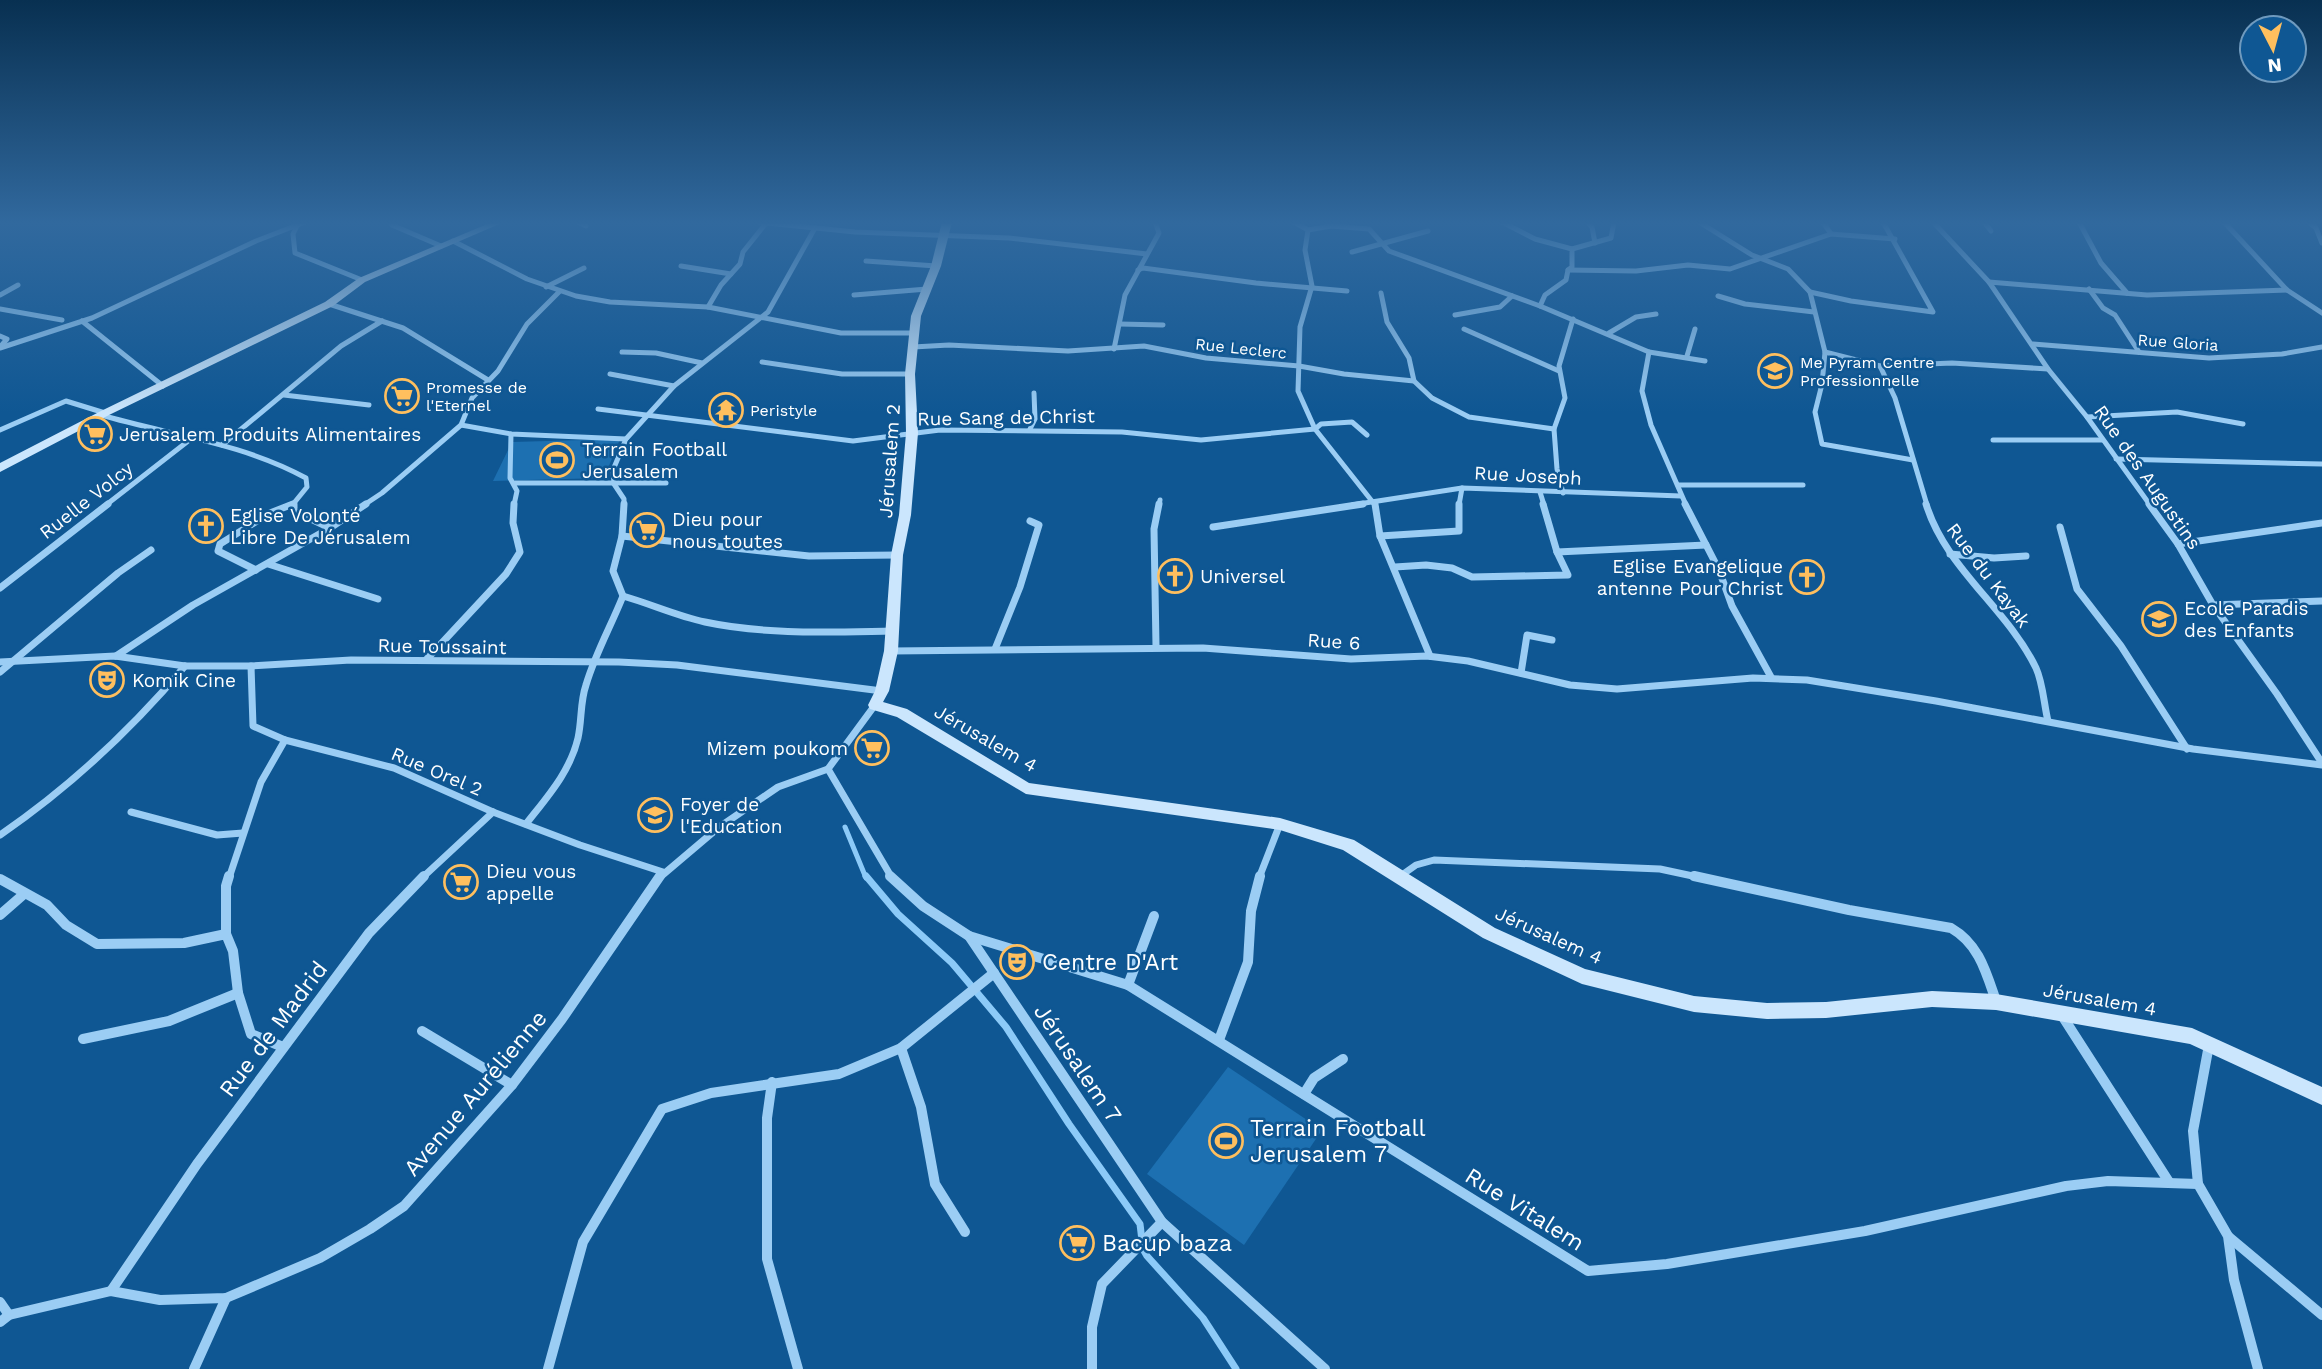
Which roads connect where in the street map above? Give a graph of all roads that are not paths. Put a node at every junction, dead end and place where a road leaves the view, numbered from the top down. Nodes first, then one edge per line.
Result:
1 (16, 286) edge
2 (161, 286) edge
3 (354, 286) edge
4 (723, 286) edge
5 (784, 286) edge
6 (927, 286) edge
7 (1130, 286) edge
8 (1312, 286) joint
9 (1483, 286) edge
10 (1558, 286) edge
11 (1804, 286) edge
12 (1919, 286) edge
13 (1992, 286) edge
14 (2045, 286) edge
15 (2120, 286) edge
16 (2283, 286) edge
17 (546, 287) edge
18 (926, 289) junction
19 (2089, 289) junction
20 (2287, 290) junction
21 (1347, 291) dead end
22 (559, 292) junction
23 (1381, 292) dead end
24 (1810, 292) junction
25 (2127, 294) junction
26 (0, 295) edge
27 (854, 295) dead end
28 (1512, 296) junction
29 (1718, 296) dead end
30 (329, 303) junction
31 (1540, 306) junction
32 (708, 307) junction
33 (0, 309) edge
34 (1814, 312) junction
35 (2322, 313) edge
36 (1656, 314) dead end
37 (1455, 315) dead end
38 (758, 319) junction
39 (1573, 319) junction
40 (62, 320) dead end
41 (82, 321) junction
42 (382, 321) junction
43 (1120, 324) junction
44 (1163, 325) dead end
45 (1464, 329) dead end
46 (1695, 329) dead end
47 (914, 333) junction
48 (1609, 333) junction
49 (0, 336) edge
50 (2033, 344) junction
51 (914, 347) junction
52 (0, 348) edge
53 (2322, 348) edge
54 (1114, 349) junction
55 (622, 352) dead end
56 (1649, 352) junction
57 (1825, 352) junction
58 (2139, 352) junction
59 (1687, 356) junction
60 (1705, 361) dead end
61 (762, 362) dead end
62 (702, 363) junction
63 (1299, 366) junction
64 (1880, 366) junction
65 (2048, 369) junction
66 (1559, 371) junction
67 (610, 374) dead end
68 (910, 374) junction
69 (488, 380) junction
70 (1414, 381) junction
71 (163, 386) junction
72 (674, 386) junction
73 (1034, 393) dead end
74 (284, 395) junction
75 (369, 405) dead end
76 (598, 409) dead end
77 (103, 414) junction
78 (646, 414) junction
79 (2087, 417) junction
80 (2242, 424) dead end
81 (461, 425) junction
82 (1030, 429) junction
83 (1315, 429) junction
84 (1554, 429) junction
85 (0, 430) edge
86 (912, 433) junction
87 (511, 434) junction
88 (1367, 435) dead end
89 (192, 438) junction
90 (626, 439) junction
91 (1993, 440) dead end
92 (2102, 440) junction
93 (222, 445) junction
94 (2116, 459) junction
95 (1913, 460) junction
96 (2322, 464) edge
97 (0, 468) edge
98 (515, 483) junction
99 (666, 483) dead end
100 (614, 484) junction
101 (1678, 485) junction
102 (1803, 485) dead end
103 (1462, 488) junction
104 (1540, 492) junction
105 (1563, 493) junction
106 (1681, 496) junction
107 (1160, 500) dead end
108 (1375, 502) junction
109 (294, 503) junction
110 (1030, 522) dead end
111 (2322, 523) edge
112 (1213, 527) dead end
113 (2060, 527) dead end
114 (330, 528) junction
115 (622, 536) junction
116 (1380, 536) junction
117 (2178, 544) junction
118 (1706, 545) junction
119 (151, 550) dead end
120 (1557, 552) junction
121 (1950, 554) junction
122 (897, 555) junction
123 (2026, 556) dead end
124 (268, 564) junction
125 (1395, 567) junction
126 (256, 570) junction
127 (0, 588) edge
128 (623, 596) junction
129 (379, 599) dead end
130 (2322, 601) edge
131 (2213, 605) junction
132 (892, 631) junction
133 (1552, 640) dead end
134 (1156, 646) junction
135 (995, 649) junction
136 (891, 652) junction
137 (116, 656) junction
138 (1430, 656) junction
139 (426, 660) junction
140 (0, 662) edge
141 (13, 662) junction
142 (593, 662) junction
143 (185, 666) junction
144 (251, 666) junction
145 (0, 672) edge
146 (1521, 673) junction
147 (1772, 677) junction
148 (878, 698) junction
149 (2048, 721) junction
150 (285, 740) junction
151 (2187, 749) junction
152 (2322, 764) edge
153 (828, 769) junction
154 (131, 812) dead end
155 (493, 812) junction
156 (526, 824) junction
157 (1280, 824) junction
158 (243, 833) junction
159 (0, 835) edge
160 (663, 872) junction
161 (1399, 877) junction
162 (0, 880) edge
163 (24, 894) junction
164 (0, 915) edge
165 (1154, 916) dead end
166 (226, 934) junction
167 (969, 936) junction
168 (994, 973) junction
169 (1128, 985) junction
170 (238, 993) junction
171 (1996, 1002) junction
172 (2061, 1014) junction
173 (422, 1031) dead end
174 (83, 1039) dead end
175 (1219, 1040) junction
176 (2209, 1044) junction
177 (282, 1048) junction
178 (901, 1048) junction
179 (1343, 1059) dead end
180 (772, 1082) junction
181 (512, 1085) junction
182 (1304, 1094) junction
183 (2322, 1096) edge
184 (2169, 1182) junction
185 (2199, 1184) junction
186 (1162, 1222) junction
187 (965, 1232) dead end
188 (2228, 1236) junction
189 (111, 1291) junction
190 (226, 1298) junction
191 (0, 1302) edge
192 (2322, 1315) edge
193 (4, 1319) edge
194 (194, 1369) edge
195 (548, 1369) edge
196 (798, 1369) edge
197 (1092, 1369) edge
198 (1325, 1369) edge
199 (2258, 1369) edge

1 - 26 street
2 - 41 street
3 - 30 street
4 - 32 street
5 - 38 street
6 - 18 street, Jérusalem 2
7 - 43 street
8 - 21 street
8 - 63 street
9 - 28 street
10 - 31 street
11 - 24 street
12 - 24 street
13 - 50 street, Rue des Augustins
14 - 19 street
15 - 25 street
16 - 20 street
17 - 22 street
18 - 27 street
18 - 47 street, Jérusalem 2
19 - 25 street
19 - 58 street
20 - 25 street
20 - 35 street
22 - 32 street
22 - 69 street
23 - 70 street
24 - 34 street
28 - 31 street
28 - 37 street
29 - 34 street
30 - 42 street
30 - 71 street
31 - 39 street
32 - 38 street
33 - 40 street
34 - 57 street
36 - 48 street
38 - 47 street
38 - 62 street
39 - 48 street
39 - 66 street
41 - 52 street
41 - 71 street
42 - 69 street
42 - 74 street
43 - 44 street
43 - 54 street
45 - 66 street
46 - 59 street
47 - 51 street, Jérusalem 2
48 - 56 street
49 - 52 street
50 - 58 street, Rue Gloria
50 - 65 street, Rue des Augustins
51 - 54 street, Rue Leclerc
51 - 68 street, Jérusalem 2
53 - 58 street, Rue Gloria
54 - 63 street, Rue Leclerc
55 - 62 street
56 - 59 street
56 - 101 street
57 - 64 street
57 - 95 street
59 - 60 street
61 - 68 street
62 - 72 street
63 - 70 street, Rue Leclerc
63 - 83 street
64 - 65 street
64 - 95 street, Rue du Kayak
65 - 79 street, Rue des Augustins
66 - 84 street
67 - 72 street
68 - 86 street, Jérusalem 2
69 - 81 street
70 - 84 street
71 - 77 street
72 - 78 street
73 - 82 street
74 - 75 street
74 - 93 street
76 - 78 street, Rue Sang de Christ
77 - 85 street
77 - 89 street
77 - 97 street
78 - 86 street, Rue Sang de Christ
78 - 90 street
79 - 80 street
79 - 92 street, Rue des Augustins
81 - 87 street
81 - 114 street
82 - 83 street, Rue Sang de Christ
82 - 86 street, Rue Sang de Christ
83 - 88 street, Rue Sang de Christ
83 - 108 street
84 - 105 street
86 - 122 street, Jérusalem 2
87 - 90 street
87 - 98 street
89 - 93 street
89 - 127 street, Ruelle Volcy
90 - 100 street
91 - 92 street
92 - 94 street, Rue des Augustins
93 - 109 street
94 - 96 street
94 - 117 street, Rue des Augustins
95 - 121 street, Rue du Kayak
98 - 100 street
98 - 139 street
99 - 100 street
100 - 115 street
101 - 102 street
101 - 106 street
103 - 104 street, Rue Joseph
103 - 108 street, Rue Joseph
103 - 116 street
104 - 105 street, Rue Joseph
104 - 120 street
105 - 106 street, Rue Joseph
106 - 118 street
107 - 134 street
108 - 112 street, Rue Joseph
108 - 116 street
109 - 114 street
109 - 126 street
110 - 135 street
111 - 117 street
113 - 151 street
114 - 124 street
115 - 122 street
115 - 128 street
116 - 125 street
117 - 131 street, Rue des Augustins
118 - 120 street
118 - 147 street
119 - 141 street
120 - 125 street
121 - 123 street
121 - 149 street, Rue du Kayak
122 - 132 street, Jérusalem 2
124 - 126 street
124 - 129 street
125 - 138 street
126 - 137 street
128 - 132 street
128 - 142 street
130 - 131 street
131 - 152 street, Rue des Augustins
132 - 136 street, Jérusalem 2
133 - 146 street
134 - 135 street, Rue 6
134 - 138 street, Rue 6
135 - 136 street, Rue 6
136 - 148 street, Jérusalem 2
137 - 141 street, Rue Toussaint
137 - 143 street, Rue Toussaint
138 - 146 street, Rue 6
139 - 142 street, Rue Toussaint
139 - 144 street, Rue Toussaint
140 - 141 street, Rue Toussaint
141 - 145 street
142 - 148 street, Rue Toussaint
142 - 156 street
143 - 144 street, Rue Toussaint
143 - 159 street
144 - 150 street, Rue Orel 2
146 - 147 street, Rue 6
147 - 149 street, Rue 6
148 - 153 street
148 - 157 street, Jérusalem 4
149 - 151 street, Rue 6
150 - 155 street, Rue Orel 2
150 - 158 street
151 - 152 street, Rue 6
153 - 160 street, Avenue Aurélienne
153 - 167 street, Jérusalem 7
154 - 158 street
155 - 156 street, Rue Orel 2
155 - 177 street, Rue de Madrid
156 - 160 street, Rue Orel 2
157 - 161 street, Jérusalem 4
157 - 175 street
158 - 166 street
160 - 181 street, Avenue Aurélienne
161 - 171 street, Jérusalem 4
161 - 171 street
162 - 163 street
163 - 164 street
163 - 166 street
165 - 169 street
166 - 170 street
167 - 168 street, Jérusalem 7
167 - 169 street, Rue Vitalem
168 - 178 street
168 - 186 street, Jérusalem 7
169 - 175 street, Rue Vitalem
170 - 174 street
170 - 177 street
171 - 172 street, Jérusalem 4
172 - 176 street, Jérusalem 4
172 - 184 street
173 - 181 street
175 - 182 street, Rue Vitalem
176 - 183 street, Jérusalem 4
176 - 185 street
177 - 189 street, Rue de Madrid
178 - 180 street
178 - 187 street
179 - 182 street
180 - 195 street
180 - 196 street
181 - 190 street, Avenue Aurélienne
182 - 184 street, Rue Vitalem
184 - 185 street, Rue Vitalem
185 - 188 street
186 - 197 street
186 - 198 street, Jérusalem 7
188 - 192 street
188 - 199 street
189 - 190 street, Avenue Aurélienne
189 - 193 street, Avenue Aurélienne
190 - 194 street
191 - 193 street

